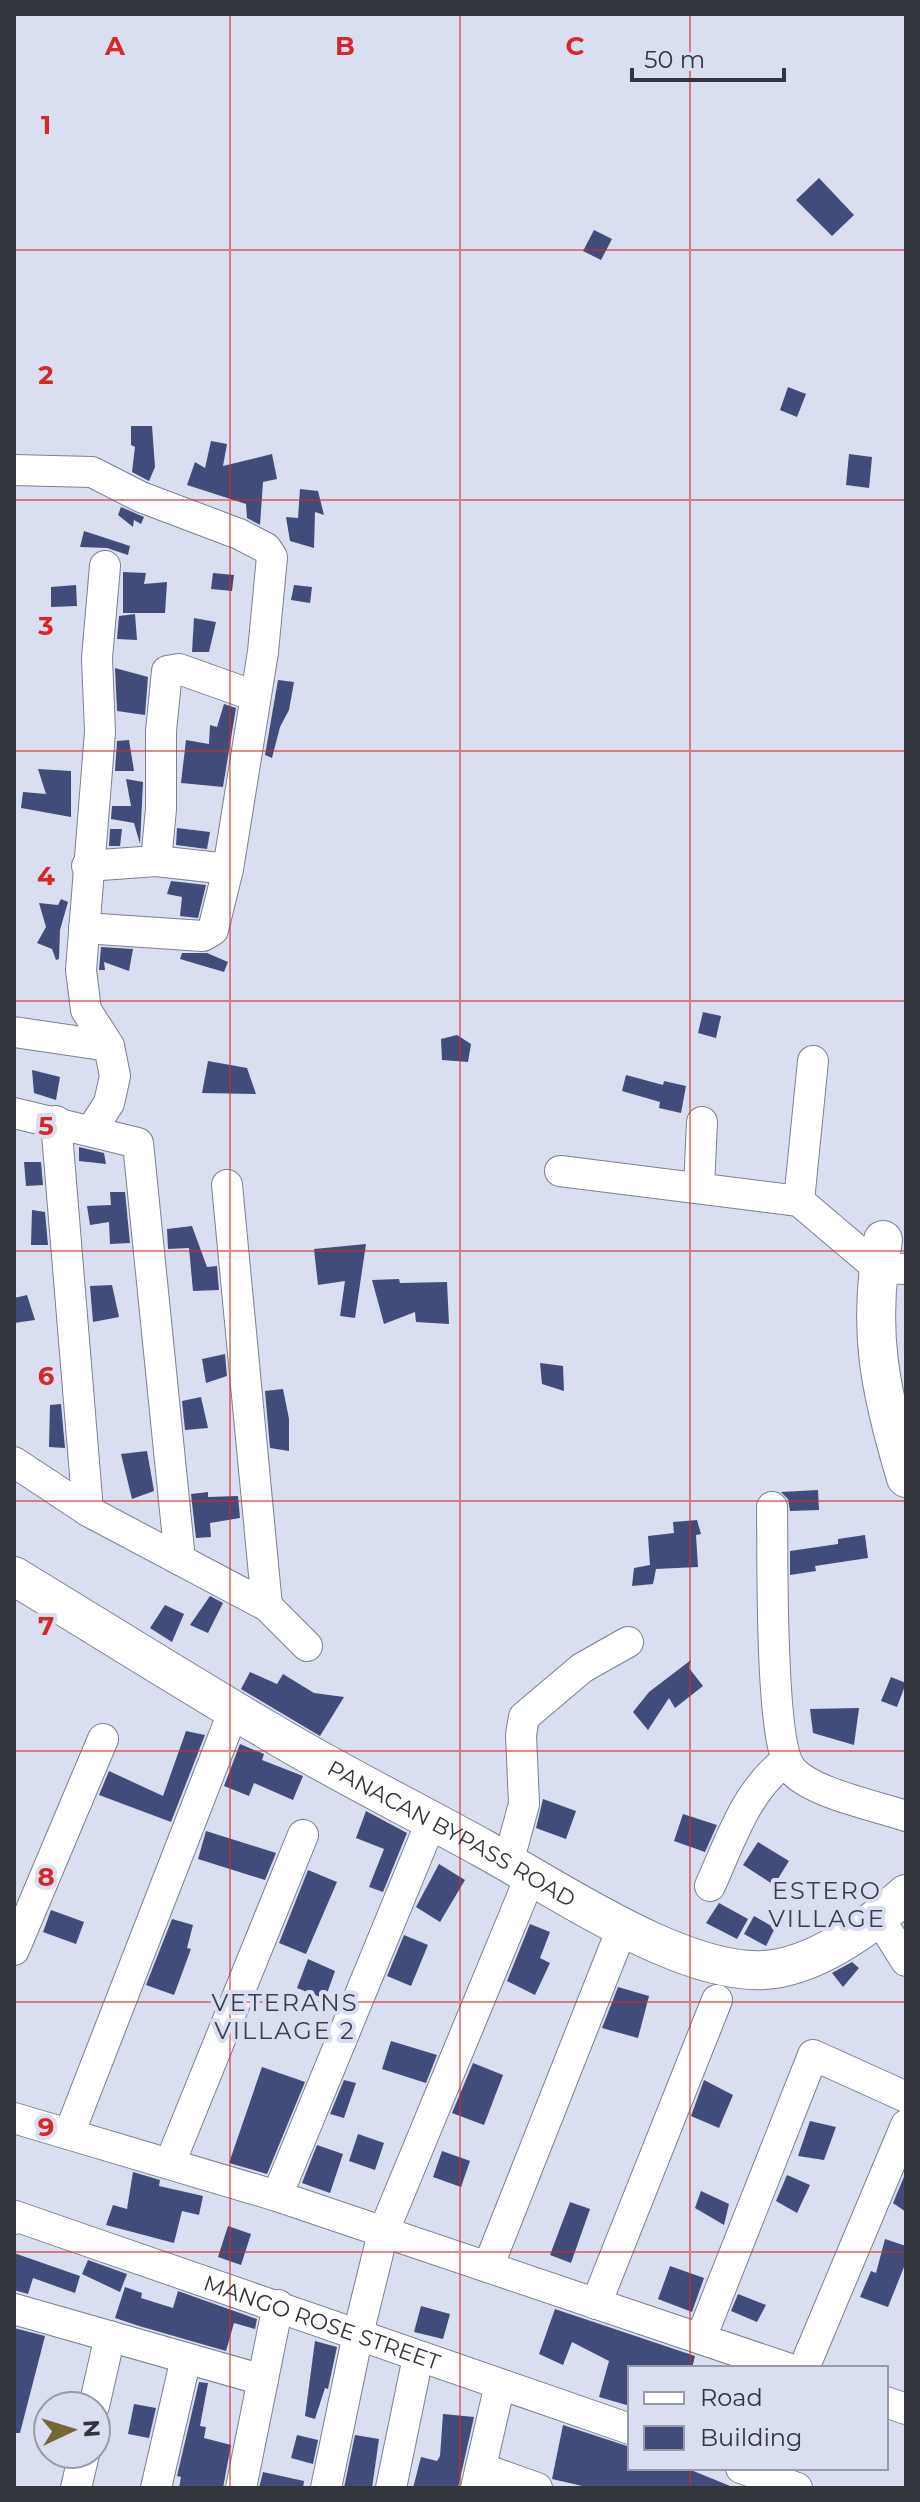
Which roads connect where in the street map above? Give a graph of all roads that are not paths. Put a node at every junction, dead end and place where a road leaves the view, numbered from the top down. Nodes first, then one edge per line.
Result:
1 (14, 470) edge
2 (105, 566) dead end
3 (255, 696) junction
4 (156, 861) junction
5 (87, 866) junction
6 (228, 869) junction
7 (84, 928) junction
8 (14, 1032) edge
9 (109, 1046) junction
10 (813, 1061) dead end
11 (14, 1113) edge
12 (56, 1121) junction
13 (702, 1122) dead end
14 (91, 1131) junction
15 (560, 1171) dead end
16 (227, 1185) dead end
17 (699, 1187) junction
18 (799, 1201) junction
19 (889, 1259) edge
20 (14, 1462) edge
21 (906, 1478) edge
22 (772, 1507) dead end
23 (88, 1511) junction
24 (180, 1560) junction
25 (14, 1576) edge
26 (267, 1606) junction
27 (628, 1642) dead end
28 (307, 1646) dead end
29 (234, 1710) junction
30 (103, 1739) dead end
31 (786, 1761) junction
32 (906, 1816) edge
33 (432, 1820) junction
34 (303, 1835) dead end
35 (520, 1869) junction
36 (710, 1886) dead end
37 (892, 1906) edge
38 (623, 1926) junction
39 (14, 1950) edge
40 (906, 1961) edge
41 (717, 2000) dead end
42 (906, 2097) edge
43 (14, 2118) edge
44 (906, 2125) edge
45 (69, 2134) junction
46 (170, 2163) junction
47 (277, 2196) junction
48 (14, 2217) edge
49 (383, 2233) junction
50 (488, 2267) junction
51 (596, 2304) junction
52 (278, 2305) junction
53 (14, 2309) edge
54 (358, 2334) junction
55 (110, 2336) junction
56 (701, 2338) junction
57 (418, 2357) junction
58 (186, 2358) junction
59 (781, 2366) edge
60 (805, 2366) edge
61 (263, 2380) junction
62 (500, 2384) junction
63 (98, 2390) edge
64 (628, 2428) edge
65 (479, 2478) edge
66 (758, 2478) edge
67 (156, 2488) edge
68 (241, 2488) edge
69 (326, 2488) edge
70 (391, 2488) edge
71 (537, 2488) edge
72 (797, 2488) edge

1 - 3 street
2 - 5 street
3 - 4 street
3 - 6 street
4 - 5 street
4 - 6 street
5 - 7 street
6 - 7 street
7 - 9 street
8 - 9 street
9 - 14 street
10 - 18 street
11 - 12 street
12 - 14 street
12 - 23 street
13 - 17 street
14 - 24 street
15 - 17 street
16 - 26 street
17 - 18 street
18 - 19 street
19 - 21 main road
20 - 23 street
22 - 31 street
23 - 24 street
24 - 26 street
25 - 29 main road, PANACAN BYPASS ROAD
26 - 28 street
27 - 35 street
29 - 33 main road, PANACAN BYPASS ROAD
29 - 45 street
30 - 39 street
31 - 32 street
31 - 36 street
33 - 35 main road, PANACAN BYPASS ROAD
33 - 47 street
34 - 46 street
35 - 38 main road, PANACAN BYPASS ROAD
35 - 49 street
37 - 38 main road, PANACAN BYPASS ROAD
37 - 40 street
38 - 50 street
41 - 51 street
42 - 56 street
43 - 45 street
44 - 60 street
45 - 46 street
46 - 47 street
47 - 49 street
48 - 52 street, MANGO ROSE STREET
49 - 50 street
49 - 54 street
50 - 51 street
51 - 56 street
52 - 54 street, MANGO ROSE STREET
52 - 61 street
53 - 55 street
54 - 57 street, MANGO ROSE STREET
54 - 69 street
55 - 58 street
55 - 63 street
56 - 59 street
57 - 62 street, MANGO ROSE STREET
57 - 70 street
58 - 61 street
58 - 67 street
61 - 68 street
62 - 64 street, MANGO ROSE STREET
62 - 65 street
65 - 71 street
66 - 72 street

